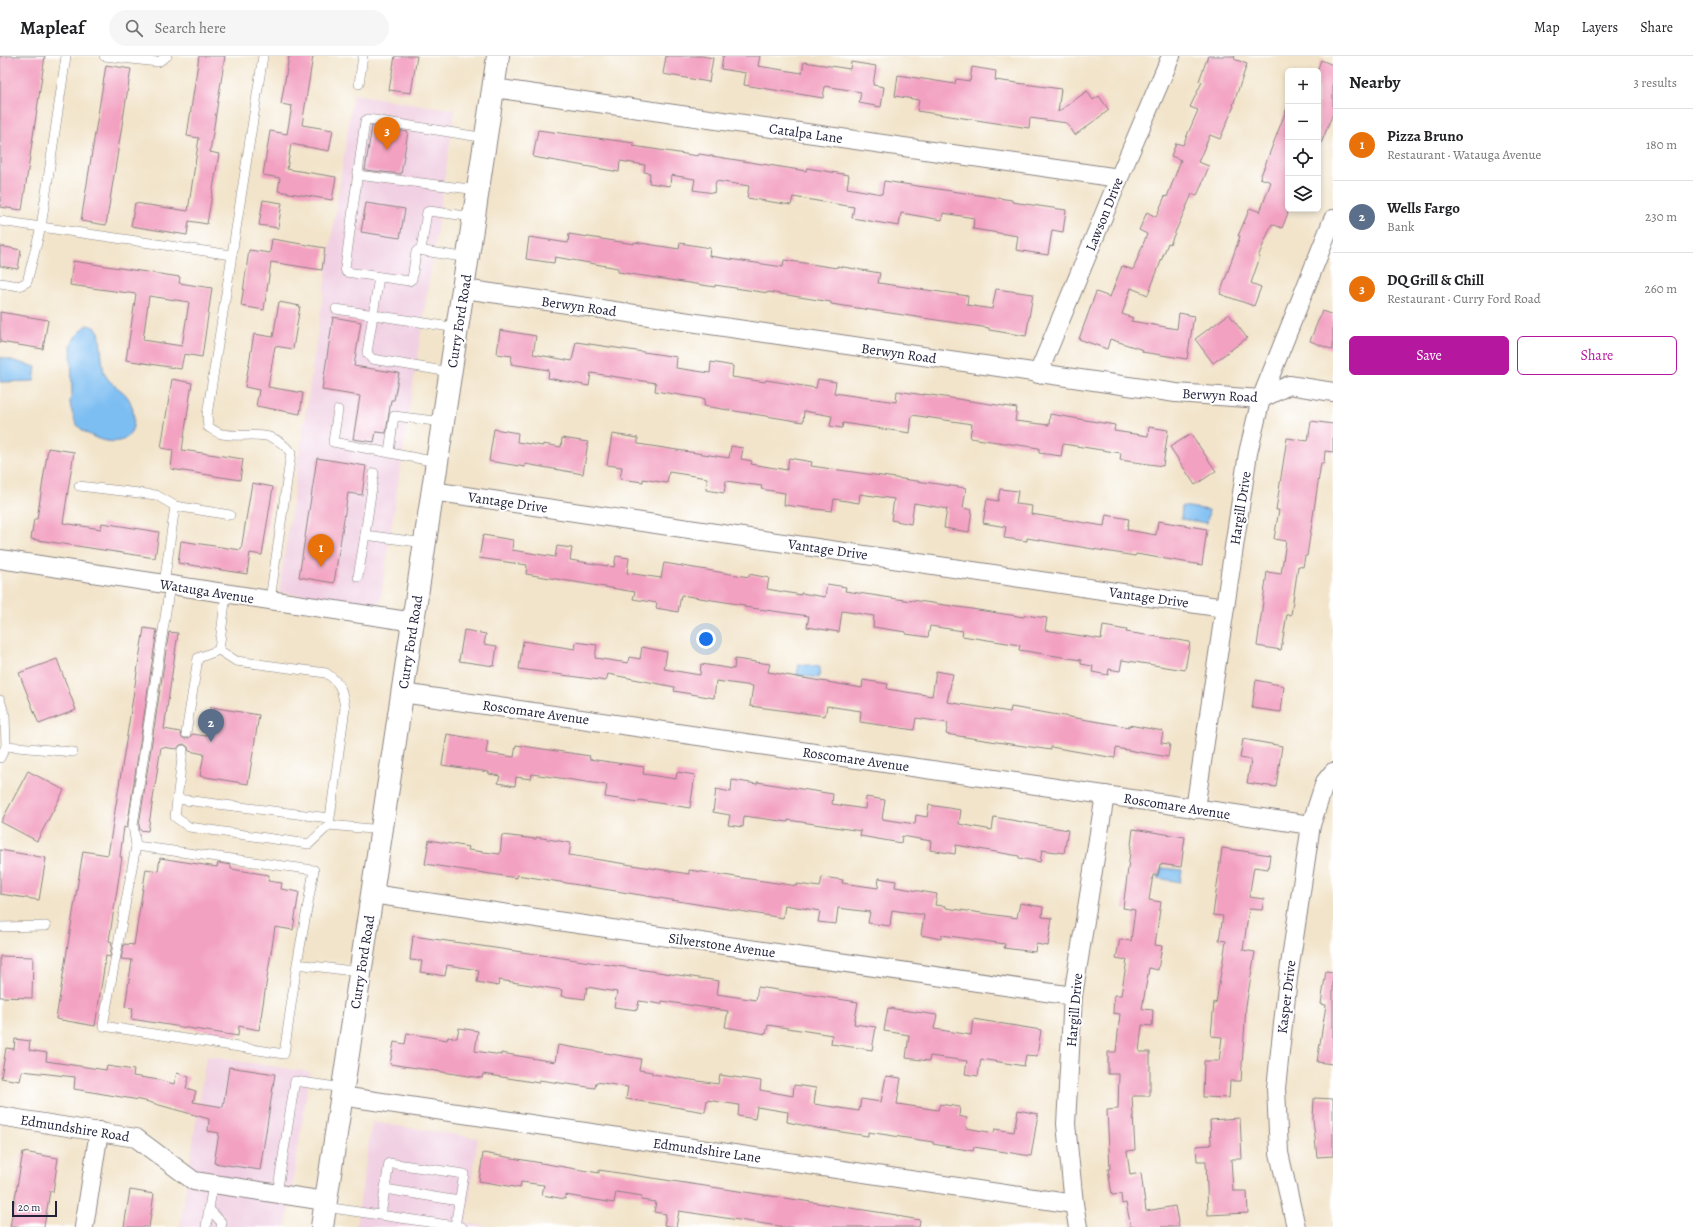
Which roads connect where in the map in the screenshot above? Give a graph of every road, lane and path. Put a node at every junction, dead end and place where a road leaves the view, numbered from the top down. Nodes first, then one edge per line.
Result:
1 (66, 56) edge
2 (104, 56) edge
3 (167, 56) edge
4 (263, 56) edge
5 (363, 56) edge
6 (498, 56) edge
7 (1171, 56) edge
8 (359, 84) dead end
9 (494, 88) junction
10 (486, 138) junction
11 (357, 175) junction
12 (1118, 178) junction
13 (478, 190) junction
14 (474, 217) junction
15 (1333, 219) edge
16 (0, 221) edge
17 (41, 227) junction
18 (421, 250) junction
19 (232, 255) junction
20 (468, 258) junction
21 (379, 276) junction
22 (0, 283) edge
23 (464, 289) junction
24 (336, 309) dead end
25 (373, 315) junction
26 (457, 328) junction
27 (451, 372) junction
28 (1038, 374) junction
29 (1333, 392) edge
30 (1261, 399) junction
31 (338, 410) dead end
32 (443, 422) junction
33 (389, 452) junction
34 (437, 462) junction
35 (374, 473) dead end
36 (79, 486) dead end
37 (432, 491) junction
38 (175, 506) junction
39 (230, 515) dead end
40 (365, 535) junction
41 (425, 543) junction
42 (0, 559) edge
43 (358, 577) dead end
44 (167, 585) junction
45 (226, 594) junction
46 (270, 600) junction
47 (1224, 608) junction
48 (414, 622) junction
49 (219, 650) junction
50 (402, 693) junction
51 (0, 700) edge
52 (186, 733) dead end
53 (6, 746) junction
54 (183, 750) dead end
55 (73, 752) dead end
56 (0, 758) edge
57 (1333, 772) edge
58 (1105, 795) junction
59 (177, 798) junction
60 (1195, 809) junction
61 (329, 822) junction
62 (1311, 825) junction
63 (382, 830) junction
64 (136, 846) junction
65 (372, 894) junction
66 (46, 926) dead end
67 (0, 927) edge
68 (297, 964) junction
69 (360, 972) junction
70 (1073, 996) junction
71 (342, 1092) junction
72 (0, 1116) edge
73 (99, 1131) junction
74 (213, 1184) junction
75 (384, 1190) junction
76 (277, 1194) junction
77 (459, 1201) junction
78 (1074, 1204) junction
79 (209, 1209) junction
80 (324, 1212) edge
81 (381, 1215) junction
82 (459, 1226) edge
83 (84, 1227) edge
84 (206, 1227) edge
85 (221, 1227) edge
86 (1078, 1227) edge
87 (1296, 1227) edge

1 - 17 lane
2 - 3 lane
4 - 19 lane
5 - 8 lane
6 - 9 street, Curry Ford Road
7 - 12 street, Lawson Drive
9 - 10 street, Curry Ford Road
9 - 12 street, Catalpa Lane
10 - 11 lane
10 - 13 street, Curry Ford Road
11 - 13 lane
11 - 21 lane
12 - 28 street, Lawson Drive
13 - 14 street, Curry Ford Road
14 - 18 lane
14 - 20 street, Curry Ford Road
15 - 30 street, Hargill Drive
16 - 17 lane
17 - 19 lane
17 - 22 lane
18 - 20 lane
18 - 21 lane
19 - 46 lane
20 - 23 street, Curry Ford Road
21 - 25 lane
23 - 26 street, Curry Ford Road
23 - 28 street, Berwyn Road
24 - 25 lane
25 - 26 lane
25 - 27 lane
26 - 27 street, Curry Ford Road
27 - 32 street, Curry Ford Road
28 - 30 street, Berwyn Road
29 - 30 street, Berwyn Road
30 - 47 street, Hargill Drive
31 - 33 lane
32 - 33 lane
32 - 34 street, Curry Ford Road
33 - 34 lane
34 - 37 street, Curry Ford Road
35 - 40 lane
36 - 38 lane
37 - 41 street, Curry Ford Road
37 - 47 street, Vantage Drive
38 - 39 lane
38 - 44 lane
40 - 41 lane
40 - 43 lane
41 - 48 street, Curry Ford Road
42 - 44 street, Watauga Avenue
44 - 45 street, Watauga Avenue
44 - 64 lane
45 - 46 street, Watauga Avenue
45 - 49 lane
46 - 48 street, Watauga Avenue
47 - 60 street, Hargill Drive
48 - 50 street, Curry Ford Road
49 - 52 lane
49 - 61 lane
50 - 58 street, Roscomare Avenue
50 - 63 street, Curry Ford Road
51 - 53 lane
53 - 55 lane
53 - 56 lane
54 - 59 lane
57 - 62 street, Kasper Drive
58 - 60 street, Roscomare Avenue
58 - 70 street, Hargill Drive
59 - 61 lane
59 - 61 lane
60 - 62 street, Roscomare Avenue
61 - 63 lane
62 - 87 street, Kasper Drive
63 - 65 street, Curry Ford Road
64 - 68 lane
64 - 68 lane
65 - 69 street, Curry Ford Road
65 - 70 street, Silverstone Avenue
66 - 67 lane
68 - 69 lane
69 - 71 street, Curry Ford Road
70 - 78 street, Hargill Drive
71 - 76 lane
71 - 78 street, Edmundshire Lane
71 - 80 street, Curry Ford Road
72 - 73 street, Edmundshire Road
73 - 74 street, Edmundshire Road
73 - 83 street
74 - 76 street, Edmundshire Road
74 - 79 lane
75 - 77 lane
75 - 77 lane
75 - 81 lane
76 - 80 street, Edmundshire Road
77 - 82 lane
78 - 86 street, Hargill Drive
79 - 84 lane
79 - 85 lane
80 - 81 lane
81 - 82 lane

